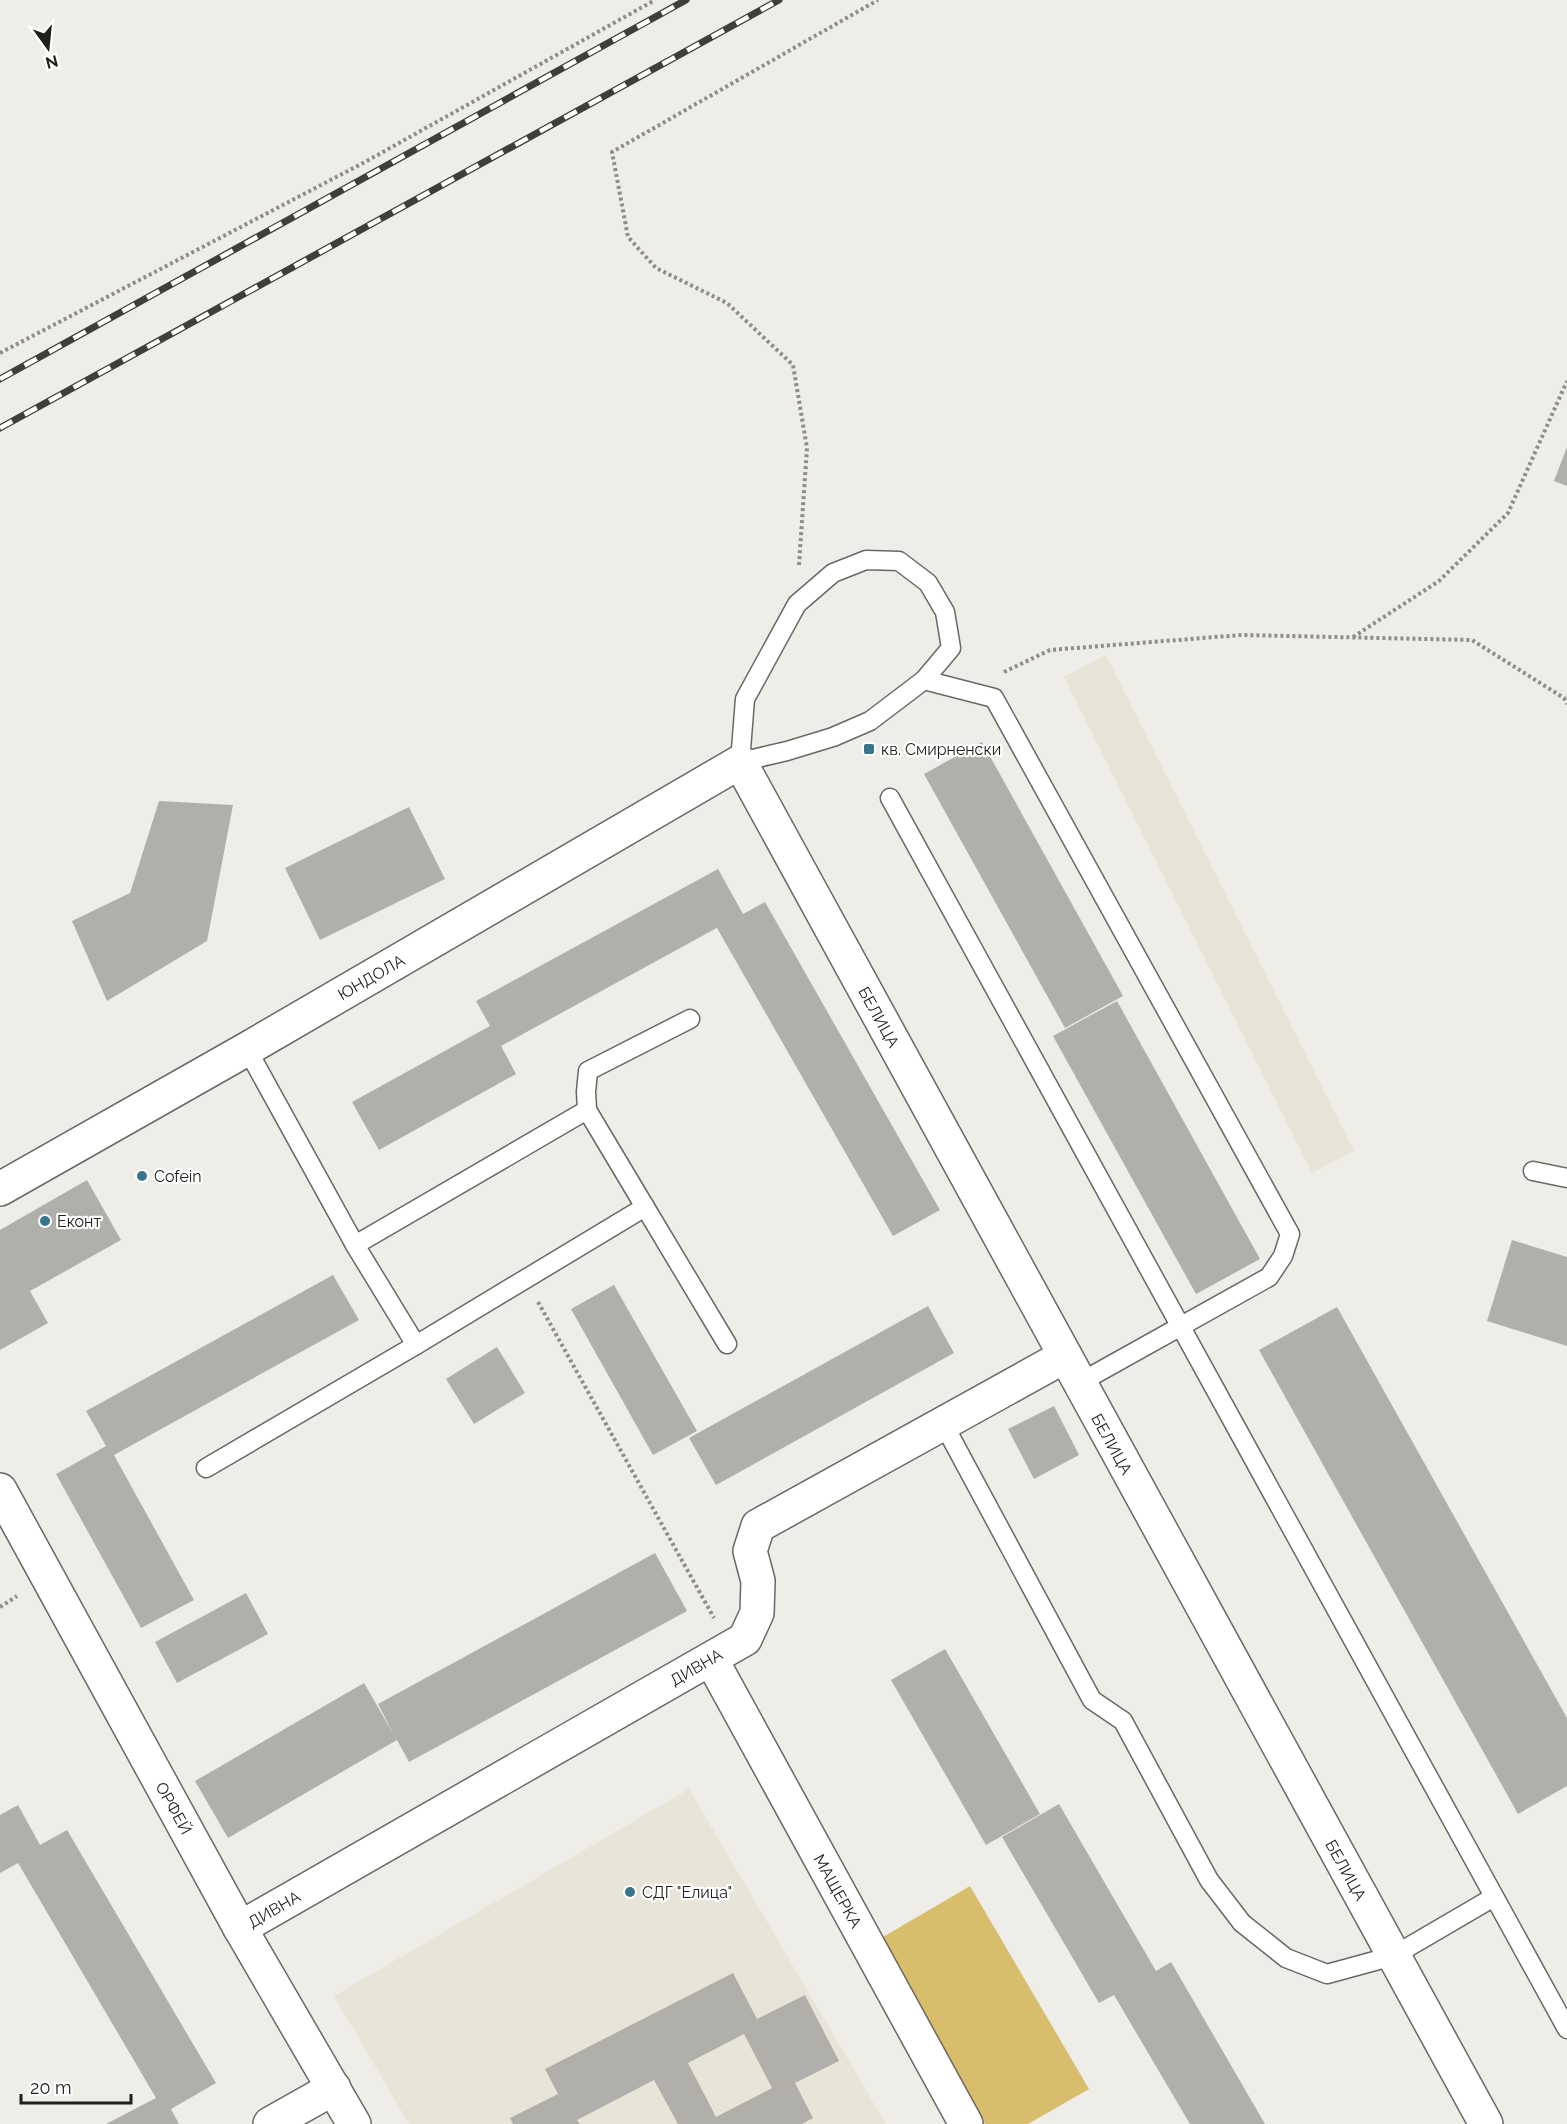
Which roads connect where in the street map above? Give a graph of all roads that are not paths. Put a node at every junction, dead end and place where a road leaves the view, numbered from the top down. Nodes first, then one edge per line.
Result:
1 (924, 680) junction
2 (740, 762) junction
3 (890, 798) dead end
4 (690, 1019) dead end
5 (247, 1050) junction
6 (587, 1110) junction
7 (1533, 1171) dead end
8 (1567, 1178) edge
9 (0, 1189) edge
10 (645, 1207) junction
11 (355, 1245) junction
12 (1180, 1326) junction
13 (726, 1344) dead end
14 (416, 1345) junction
15 (1072, 1369) junction
16 (943, 1423) junction
17 (206, 1468) dead end
18 (0, 1490) edge
19 (720, 1653) junction
20 (1494, 1897) junction
21 (240, 1928) junction
22 (1392, 1956) junction
23 (1567, 2029) edge
24 (334, 2088) junction
25 (270, 2124) edge
26 (354, 2124) edge
27 (966, 2124) edge
28 (1486, 2124) edge

1 - 2 lane
1 - 2 lane
1 - 12 lane
2 - 5 street, ЮНДОЛА
2 - 15 street, БЕЛИЦА
3 - 12 lane
4 - 6 lane
5 - 9 street, ЮНДОЛА
5 - 11 lane
6 - 10 lane
6 - 11 lane
7 - 8 lane
10 - 13 lane
10 - 14 lane
11 - 14 lane
12 - 15 lane
12 - 20 lane
14 - 17 lane
15 - 16 street, ДИВНА
15 - 22 street, БЕЛИЦА
16 - 19 street, ДИВНА
16 - 22 lane
18 - 21 street, ОРФЕЙ
19 - 21 street, ДИВНА
19 - 27 street, МАЩЕРКА
20 - 22 lane
20 - 23 lane
21 - 24 street, ОРФЕЙ
22 - 28 street, БЕЛИЦА
24 - 25 street
24 - 26 street, ОРФЕЙ

